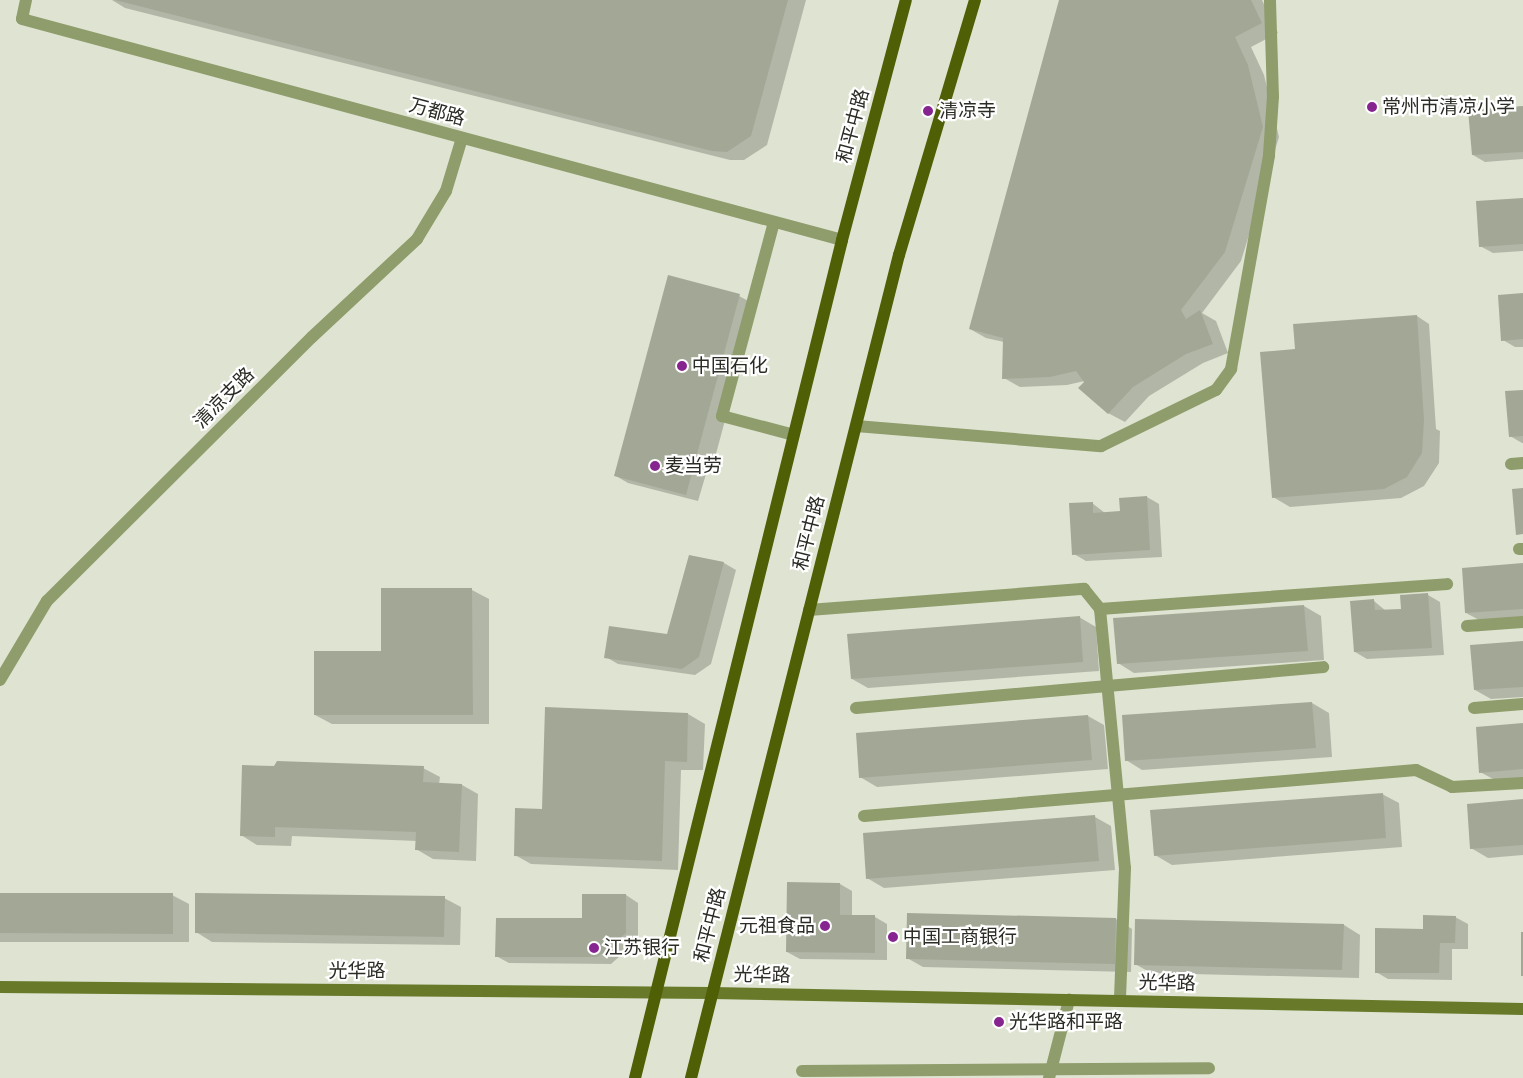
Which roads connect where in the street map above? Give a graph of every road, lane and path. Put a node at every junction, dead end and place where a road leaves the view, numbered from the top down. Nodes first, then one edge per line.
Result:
1 (26, 0) edge
2 (906, 0) edge
3 (975, 0) edge
4 (1270, 0) edge
5 (462, 138) junction
6 (774, 222) junction
7 (842, 240) junction
8 (856, 426) junction
9 (794, 435) junction
10 (1448, 584) dead end
11 (1100, 609) junction
12 (809, 610) junction
13 (1523, 622) edge
14 (1467, 626) dead end
15 (1323, 667) dead end
16 (0, 680) edge
17 (1107, 686) junction
18 (1523, 704) edge
19 (856, 708) dead end
20 (1474, 708) dead end
21 (1523, 783) edge
22 (1117, 794) junction
23 (864, 816) dead end
24 (0, 987) edge
25 (656, 992) junction
26 (712, 992) junction
27 (1069, 1000) junction
28 (1120, 1001) junction
29 (1523, 1009) edge
30 (1209, 1068) dead end
31 (802, 1071) dead end
32 (1050, 1073) edge
33 (635, 1078) edge
34 (691, 1078) edge

1 - 5 street, 万都路
2 - 7 main road, 和平中路
3 - 8 main road, 和平中路
4 - 8 street
5 - 6 street, 万都路
5 - 16 street, 清凉支路
6 - 7 street, 万都路
6 - 9 street
7 - 9 main road, 和平中路
8 - 12 main road, 和平中路
9 - 25 main road, 和平中路
10 - 11 street
11 - 12 street
11 - 17 street
12 - 26 main road, 和平中路
13 - 14 street
15 - 17 street
17 - 19 street
17 - 22 street
18 - 20 street
21 - 22 street
22 - 23 street
22 - 28 street
24 - 25 main road, 光华路
25 - 26 main road, 光华路
25 - 33 main road, 和平中路
26 - 27 main road, 光华路
26 - 34 main road, 和平中路
27 - 28 main road, 光华路
27 - 32 street
28 - 29 main road, 光华路
30 - 32 street
31 - 32 street

